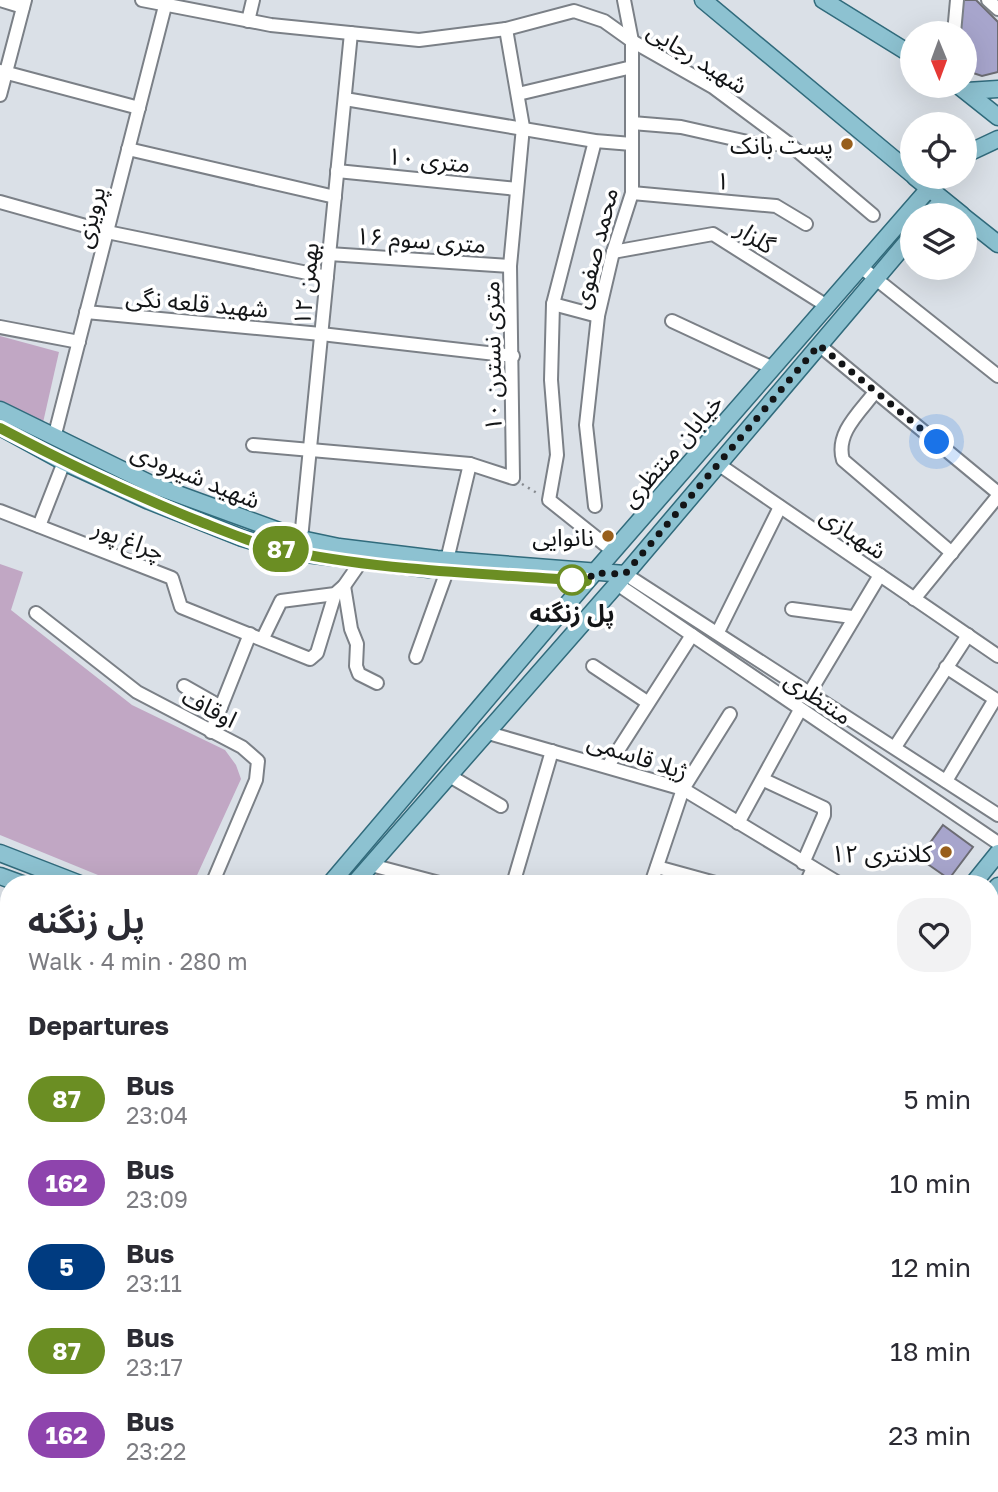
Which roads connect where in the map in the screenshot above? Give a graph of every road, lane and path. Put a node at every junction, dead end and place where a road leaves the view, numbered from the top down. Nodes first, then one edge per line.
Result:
1 (0, 0) edge
2 (142, 0) edge
3 (253, 0) edge
4 (624, 0) edge
5 (702, 0) edge
6 (823, 0) edge
7 (957, 0) edge
8 (988, 0) edge
9 (24, 4) edge
10 (841, 4) edge
11 (165, 6) junction
12 (998, 9) edge
13 (248, 21) junction
14 (955, 21) edge
15 (506, 29) junction
16 (351, 33) junction
17 (632, 41) junction
18 (900, 46) edge
19 (632, 67) junction
20 (3, 72) edge
21 (977, 89) edge
22 (998, 89) edge
23 (518, 94) junction
24 (0, 95) edge
25 (974, 98) edge
26 (345, 99) junction
27 (139, 108) junction
28 (998, 117) edge
29 (632, 123) junction
30 (523, 127) junction
31 (998, 139) edge
32 (595, 141) junction
33 (788, 143) junction
34 (632, 144) junction
35 (128, 149) junction
36 (977, 149) edge
37 (900, 164) edge
38 (337, 171) junction
39 (517, 189) junction
40 (929, 189) edge
41 (937, 189) edge
42 (632, 193) junction
43 (335, 197) junction
44 (943, 200) junction
45 (0, 202) edge
46 (940, 203) edge
47 (947, 203) edge
48 (873, 215) dead end
49 (806, 224) dead end
50 (977, 227) edge
51 (107, 232) junction
52 (998, 244) edge
53 (900, 250) edge
54 (614, 252) junction
55 (329, 254) junction
56 (510, 266) junction
57 (860, 267) junction
58 (327, 277) junction
59 (876, 279) junction
60 (553, 303) junction
61 (827, 306) junction
62 (86, 313) junction
63 (598, 316) junction
64 (672, 321) dead end
65 (0, 327) edge
66 (321, 334) junction
67 (79, 342) junction
68 (819, 345) junction
69 (513, 356) junction
70 (772, 368) junction
71 (998, 376) edge
72 (875, 392) junction
73 (0, 410) edge
74 (0, 428) edge
75 (54, 438) junction
76 (253, 445) dead end
77 (310, 448) junction
78 (64, 462) junction
79 (470, 464) junction
80 (718, 464) junction
81 (513, 478) junction
82 (998, 494) edge
83 (549, 500) junction
84 (595, 506) dead end
85 (780, 507) junction
86 (0, 511) edge
87 (38, 526) junction
88 (301, 539) junction
89 (613, 551) junction
90 (951, 553) junction
91 (360, 562) junction
92 (447, 565) junction
93 (880, 575) junction
94 (590, 577) junction
95 (621, 579) junction
96 (339, 590) junction
97 (914, 599) junction
98 (792, 609) dead end
99 (36, 613) dead end
100 (852, 617) junction
101 (718, 632) junction
102 (250, 634) junction
103 (692, 635) junction
104 (968, 635) junction
105 (263, 638) junction
106 (998, 656) edge
107 (416, 657) dead end
108 (593, 666) dead end
109 (946, 667) junction
110 (377, 683) dead end
111 (184, 686) dead end
112 (810, 692) junction
113 (647, 702) junction
114 (221, 707) junction
115 (800, 710) junction
116 (730, 714) dead end
117 (211, 732) junction
118 (485, 732) junction
119 (895, 747) junction
120 (552, 751) junction
121 (608, 766) junction
122 (448, 775) junction
123 (764, 780) junction
124 (946, 781) junction
125 (683, 789) junction
126 (501, 806) dead end
127 (998, 815) edge
128 (738, 823) junction
129 (998, 843) edge
130 (0, 853) edge
131 (998, 853) edge
132 (371, 865) junction
133 (808, 865) junction
134 (656, 867) junction
135 (55, 875) edge
136 (216, 875) edge
137 (338, 875) edge
138 (362, 875) edge
139 (409, 875) edge
140 (516, 875) edge
141 (654, 875) edge
142 (686, 875) edge
143 (807, 875) edge
144 (825, 875) edge
145 (980, 875) edge

1 - 9 street
2 - 11 street, شهید رجایی
3 - 13 street
4 - 17 street, محمد صفوی
5 - 37 main road
6 - 10 main road
7 - 14 street
8 - 12 street
9 - 20 street
10 - 18 main road
11 - 13 street, شهید رجایی
11 - 27 street, پرویزی
13 - 16 street, شهید رجایی
15 - 16 street, شهید رجایی
15 - 17 street, شهید رجایی
15 - 23 street, ۱۰ متری نسترن
16 - 26 street, ۱۲ بهمن
17 - 19 street, محمد صفوی
17 - 33 street, شهید رجایی
19 - 23 street
19 - 29 street, محمد صفوی
20 - 24 street
20 - 27 street
21 - 22 main road
23 - 30 street, ۱۰ متری نسترن
25 - 28 main road
26 - 30 street
26 - 38 street, ۱۲ بهمن
27 - 35 street, پرویزی
29 - 33 street
29 - 34 street, محمد صفوی
30 - 32 street
30 - 39 street, ۱۰ متری نسترن
31 - 36 main road
32 - 34 street
32 - 60 street
33 - 48 street, شهید رجایی
34 - 42 street, محمد صفوی
35 - 43 street
35 - 51 street, پرویزی
38 - 39 street, ۱۰ متری
38 - 43 street, ۱۲ بهمن
39 - 56 street, ۱۰ متری نسترن
40 - 57 main road, خیابان منتظری
41 - 44 main road
42 - 49 street, ۱
42 - 54 street, محمد صفوی
43 - 55 street, ۱۲ بهمن
44 - 46 main road
44 - 47 main road
45 - 51 street
50 - 52 main road
51 - 58 street
51 - 62 street, پرویزی
53 - 59 main road, خیابان منتظری
54 - 61 street, گلزار
54 - 63 street, محمد صفوی
55 - 56 street, ۱۶ متری سوم
55 - 58 street, ۱۲ بهمن
56 - 69 street, ۱۰ متری نسترن
57 - 59 street
57 - 61 main road, خیابان منتظری
58 - 66 street, ۱۲ بهمن
59 - 68 main road, خیابان منتظری
59 - 71 street
60 - 63 street
60 - 83 street
61 - 70 main road, خیابان منتظری
62 - 66 street, شهید قلعه نگی
62 - 67 street, پرویزی
63 - 84 street, محمد صفوی
64 - 70 street
65 - 67 street
66 - 69 street, شهید قلعه نگی
66 - 77 street, ۱۲ بهمن
67 - 75 street, پرویزی
68 - 72 street
68 - 80 main road, خیابان منتظری
69 - 81 street, ۱۰ متری نسترن
70 - 89 main road, خیابان منتظری
72 - 82 street
72 - 90 street
73 - 75 main road, شهید شیرودی
74 - 78 main road, شهید شیرودی
75 - 88 main road, شهید شیرودی
76 - 77 street, ۱۰ متری نسترن
77 - 79 street, ۱۰ متری نسترن
77 - 88 street, ۱۲ بهمن
78 - 87 street
78 - 91 main road, شهید شیرودی
79 - 81 street, ۱۰ متری نسترن
79 - 92 street
80 - 85 street, شهبازی
80 - 95 main road, خیابان منتظری
81 - 83 path
82 - 90 street
83 - 89 street
85 - 93 street, شهبازی
85 - 101 street
86 - 87 street, چراغ پور
87 - 102 street, چراغ پور
88 - 92 main road, شهید شیرودی
89 - 94 main road, خیابان منتظری
90 - 97 street
91 - 92 main road, شهید شیرودی
91 - 96 street
92 - 94 main road, شهید شیرودی
92 - 107 street
93 - 97 street, شهبازی
93 - 100 street
94 - 95 main road, شهید شیرودی
94 - 137 main road, خیابان منتظری
95 - 101 street, منتظری
95 - 103 street, منتظری
95 - 118 main road, خیابان منتظری
96 - 105 street
96 - 105 street, چراغ پور
96 - 110 street
97 - 104 street, شهبازی
98 - 100 street
99 - 117 street, اوقاف
100 - 112 street
101 - 112 street, منتظری
102 - 105 street, چراغ پور
102 - 114 street
103 - 113 street
103 - 115 street, منتظری
104 - 106 street, شهبازی
104 - 109 street
108 - 113 street
109 - 119 street
109 - 124 street
111 - 114 street
112 - 119 street, منتظری
113 - 121 street
114 - 117 street
115 - 123 street
115 - 129 street, منتظری
116 - 125 street
117 - 136 street, اوقاف
118 - 120 street, ژیلا قاسمی
118 - 122 main road, خیابان منتظری
119 - 124 street, منتظری
120 - 121 street, ژیلا قاسمی
120 - 140 street
121 - 125 street, ژیلا قاسمی
122 - 126 street
122 - 132 main road, خیابان منتظری
123 - 128 street
123 - 133 street
124 - 127 street, منتظری
125 - 128 street, ژیلا قاسمی
125 - 134 street
128 - 133 street, ژیلا قاسمی
130 - 135 main road
131 - 145 main road
132 - 138 main road, خیابان منتظری
132 - 139 street
133 - 143 street
133 - 144 street, ژیلا قاسمی
134 - 141 street
134 - 142 street

